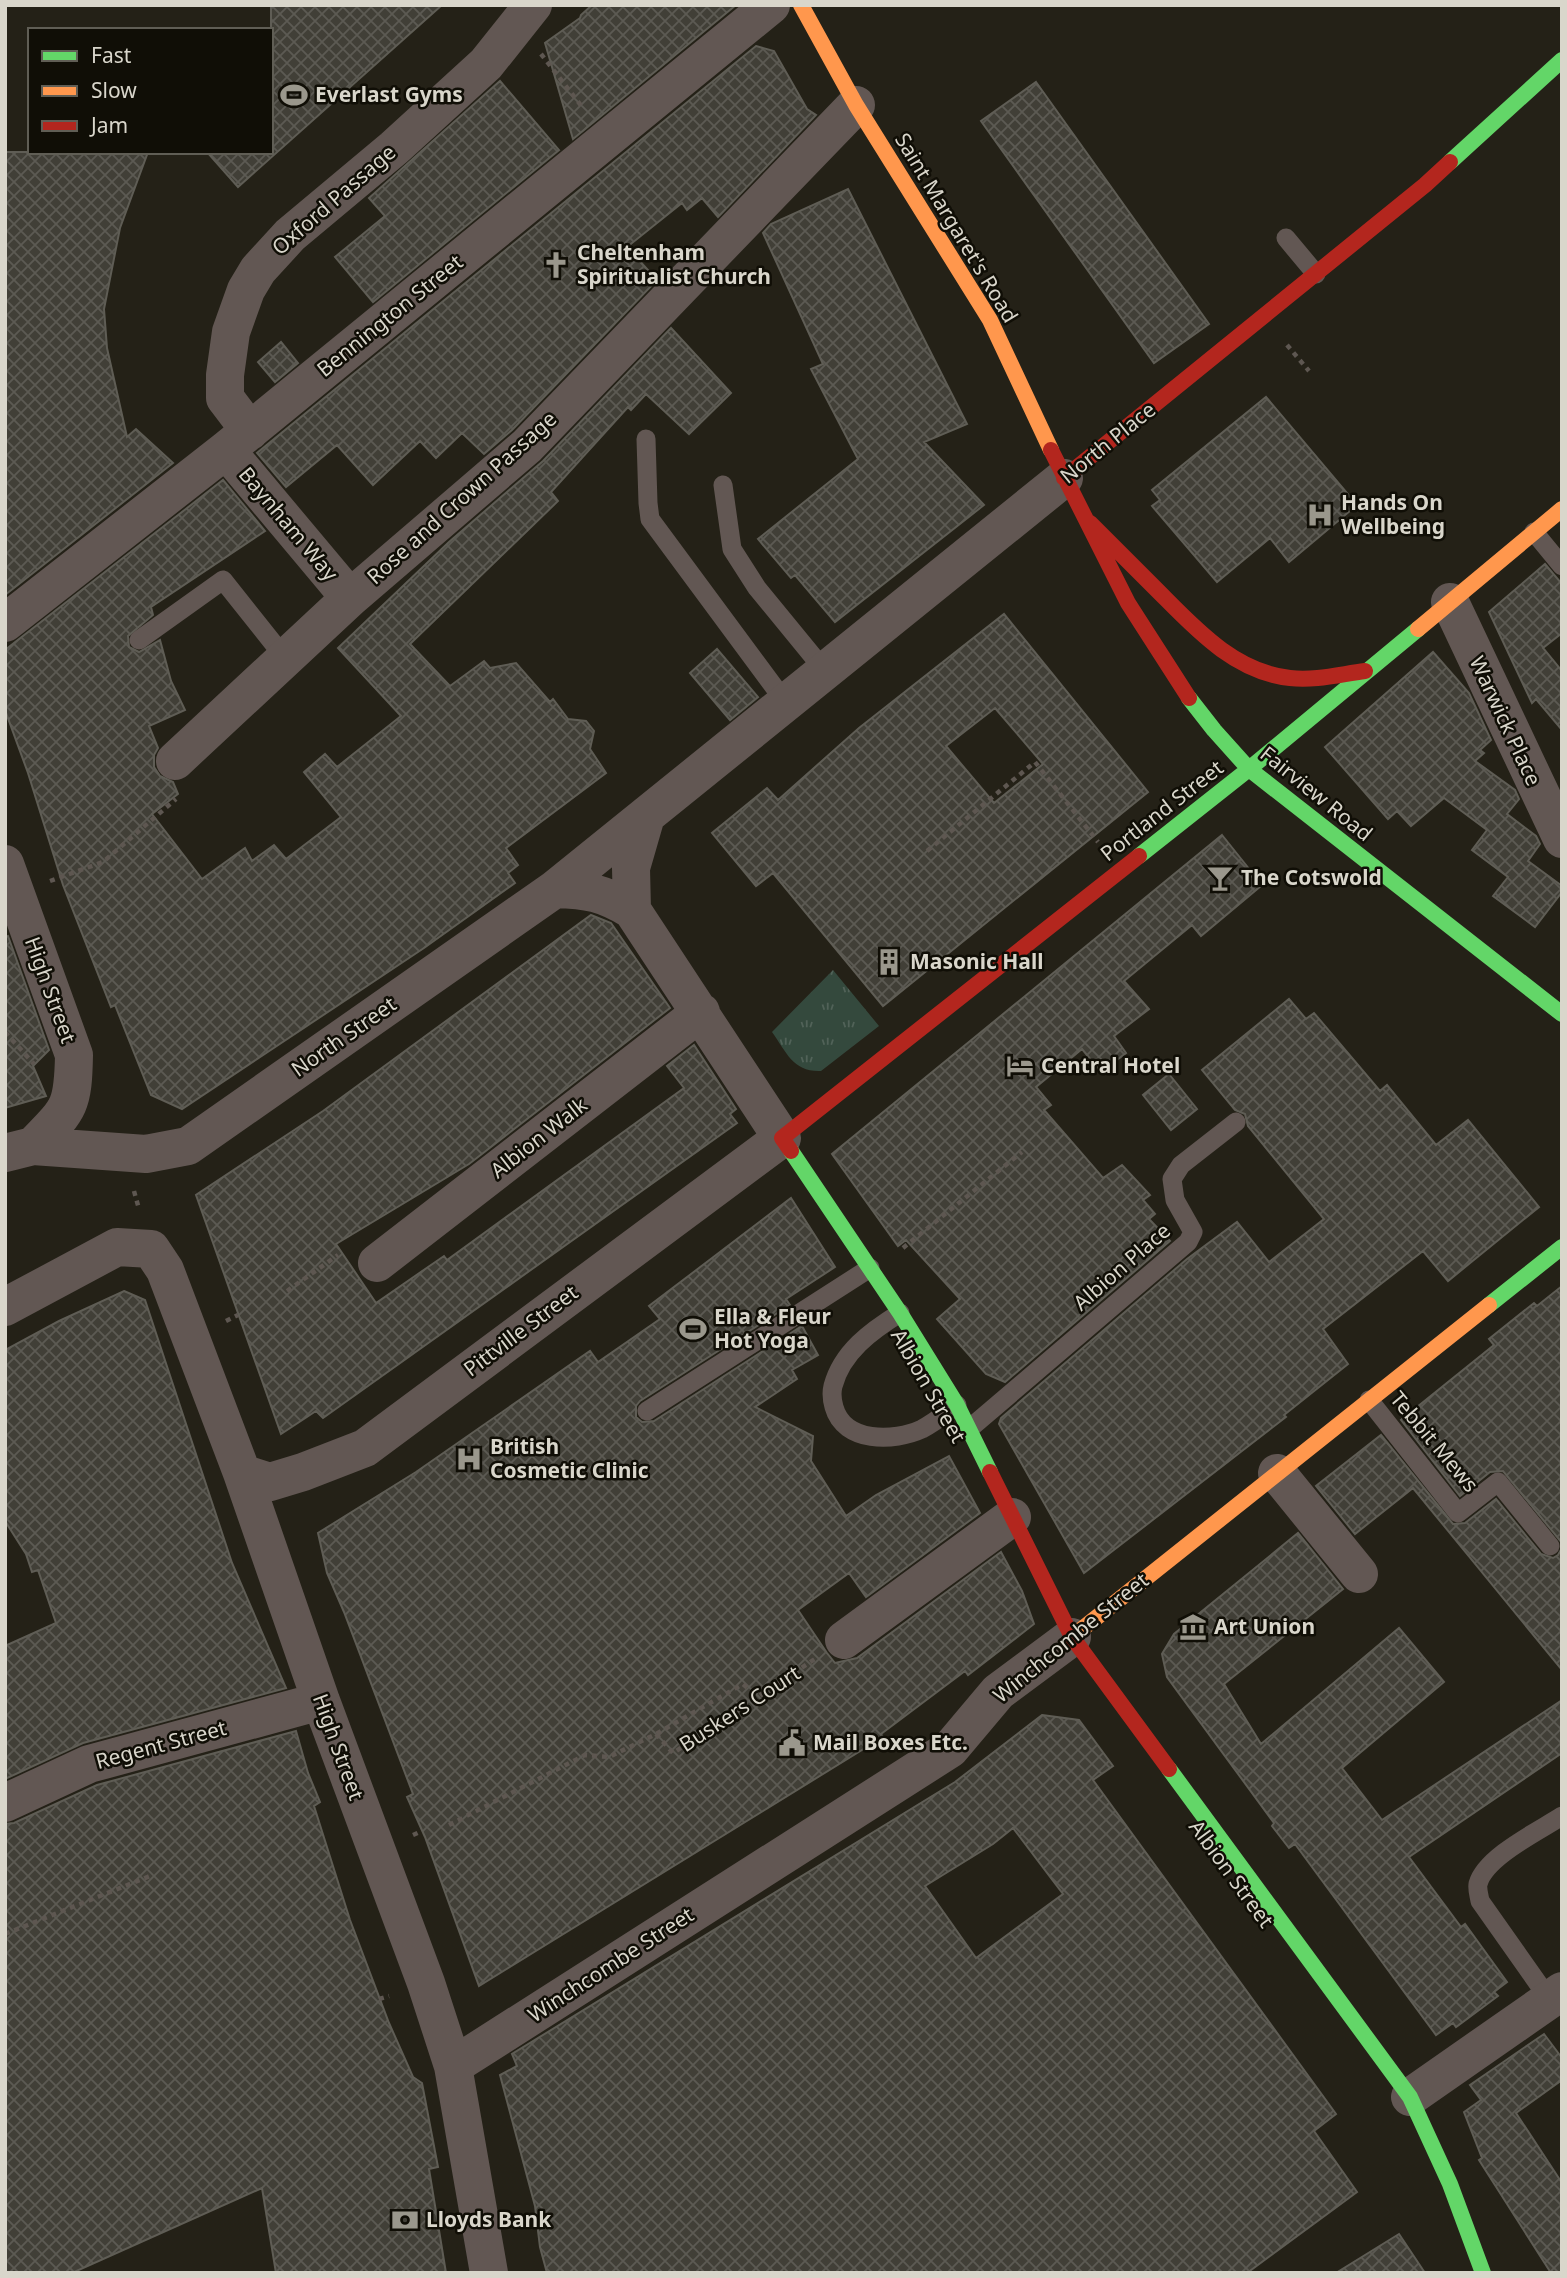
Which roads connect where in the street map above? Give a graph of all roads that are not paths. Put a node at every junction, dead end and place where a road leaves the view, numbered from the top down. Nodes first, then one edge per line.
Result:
1 (771, 5) edge
2 (801, 5) edge
3 (525, 15) edge
4 (1562, 60) edge
5 (856, 105) junction
6 (1286, 238) dead end
7 (1316, 274) junction
8 (646, 439) dead end
9 (238, 441) junction
10 (1064, 478) junction
11 (723, 485) dead end
12 (1562, 509) edge
13 (1084, 517) junction
14 (1534, 532) junction
15 (1562, 566) edge
16 (350, 597) junction
17 (1450, 602) junction
18 (5, 623) edge
19 (139, 640) dead end
20 (285, 658) junction
21 (825, 671) junction
22 (1365, 671) junction
23 (786, 703) junction
24 (1249, 769) junction
25 (179, 777) road end
26 (646, 816) junction
27 (1558, 819) edge
28 (10, 877) edge
29 (555, 889) junction
30 (632, 910) junction
31 (701, 1012) junction
32 (1562, 1014) edge
33 (1236, 1122) dead end
34 (782, 1138) junction
35 (19, 1149) edge
36 (1562, 1247) edge
37 (377, 1263) road end
38 (867, 1272) junction
39 (5, 1307) edge
40 (894, 1316) junction
41 (1369, 1400) junction
42 (952, 1409) junction
43 (647, 1411) dead end
44 (969, 1429) junction
45 (242, 1473) junction
46 (1277, 1473) junction
47 (1008, 1520) junction
48 (1550, 1546) dead end
49 (1359, 1574) dead end
50 (1072, 1637) junction
51 (844, 1640) road end
52 (321, 1701) junction
53 (5, 1803) edge
54 (1562, 1816) edge
55 (1555, 1995) edge
56 (453, 2066) junction
57 (1410, 2097) junction
58 (489, 2273) edge
59 (1483, 2273) edge

1 - 9 street, Bennington Street
2 - 5 main road, Saint Margaret's Road
3 - 9 street, Oxford Passage
4 - 7 main road, North Place
5 - 10 main road, Saint Margaret's Road
5 - 16 street, Rose and Crown Passage
6 - 7 lane
7 - 10 main road, North Place
8 - 23 lane
9 - 16 street, Baynham Way
9 - 18 street, Bennington Street
10 - 13 main road, Fairview Road
10 - 21 street, North Place
11 - 21 lane
12 - 14 main road, Portland Street
13 - 22 main road
13 - 24 main road, Fairview Road
14 - 15 lane
14 - 17 main road, Portland Street
16 - 20 street, Rose and Crown Passage
17 - 22 main road, Portland Street
17 - 27 street, Warwick Place
19 - 20 lane
20 - 25 street, Rose and Crown Passage
21 - 23 street, North Place
22 - 24 main road, Portland Street
23 - 26 street, North Place
24 - 32 main road, Fairview Road
24 - 34 main road, Portland Street
26 - 29 street, North Place
26 - 30 street
28 - 35 street, High Street
29 - 30 street, Albion Street
29 - 35 street, North Street
30 - 31 street, Albion Street
31 - 34 street, Albion Street
31 - 37 street, Albion Walk
33 - 44 lane, Albion Place
34 - 38 lane, Albion Street
34 - 45 street, Pittville Street
36 - 41 main road, Winchcombe Street
38 - 40 lane, Albion Street
38 - 43 lane
39 - 45 street, High Street
40 - 42 lane, Albion Street
40 - 42 lane
41 - 46 main road, Winchcombe Street
41 - 48 lane, Tebbit Mews
42 - 44 main road, Albion Street
42 - 47 lane, Albion Street
44 - 47 main road, Albion Street
45 - 52 street, High Street
46 - 49 street
46 - 50 main road, Winchcombe Street
47 - 50 lane, Albion Street
47 - 51 street
50 - 56 street, Winchcombe Street
50 - 57 main road, Albion Street
50 - 57 lane, Albion Street
52 - 53 street, Regent Street
52 - 56 street, High Street
54 - 55 lane
55 - 57 street
56 - 58 street, High Street
57 - 59 main road, Albion Street

